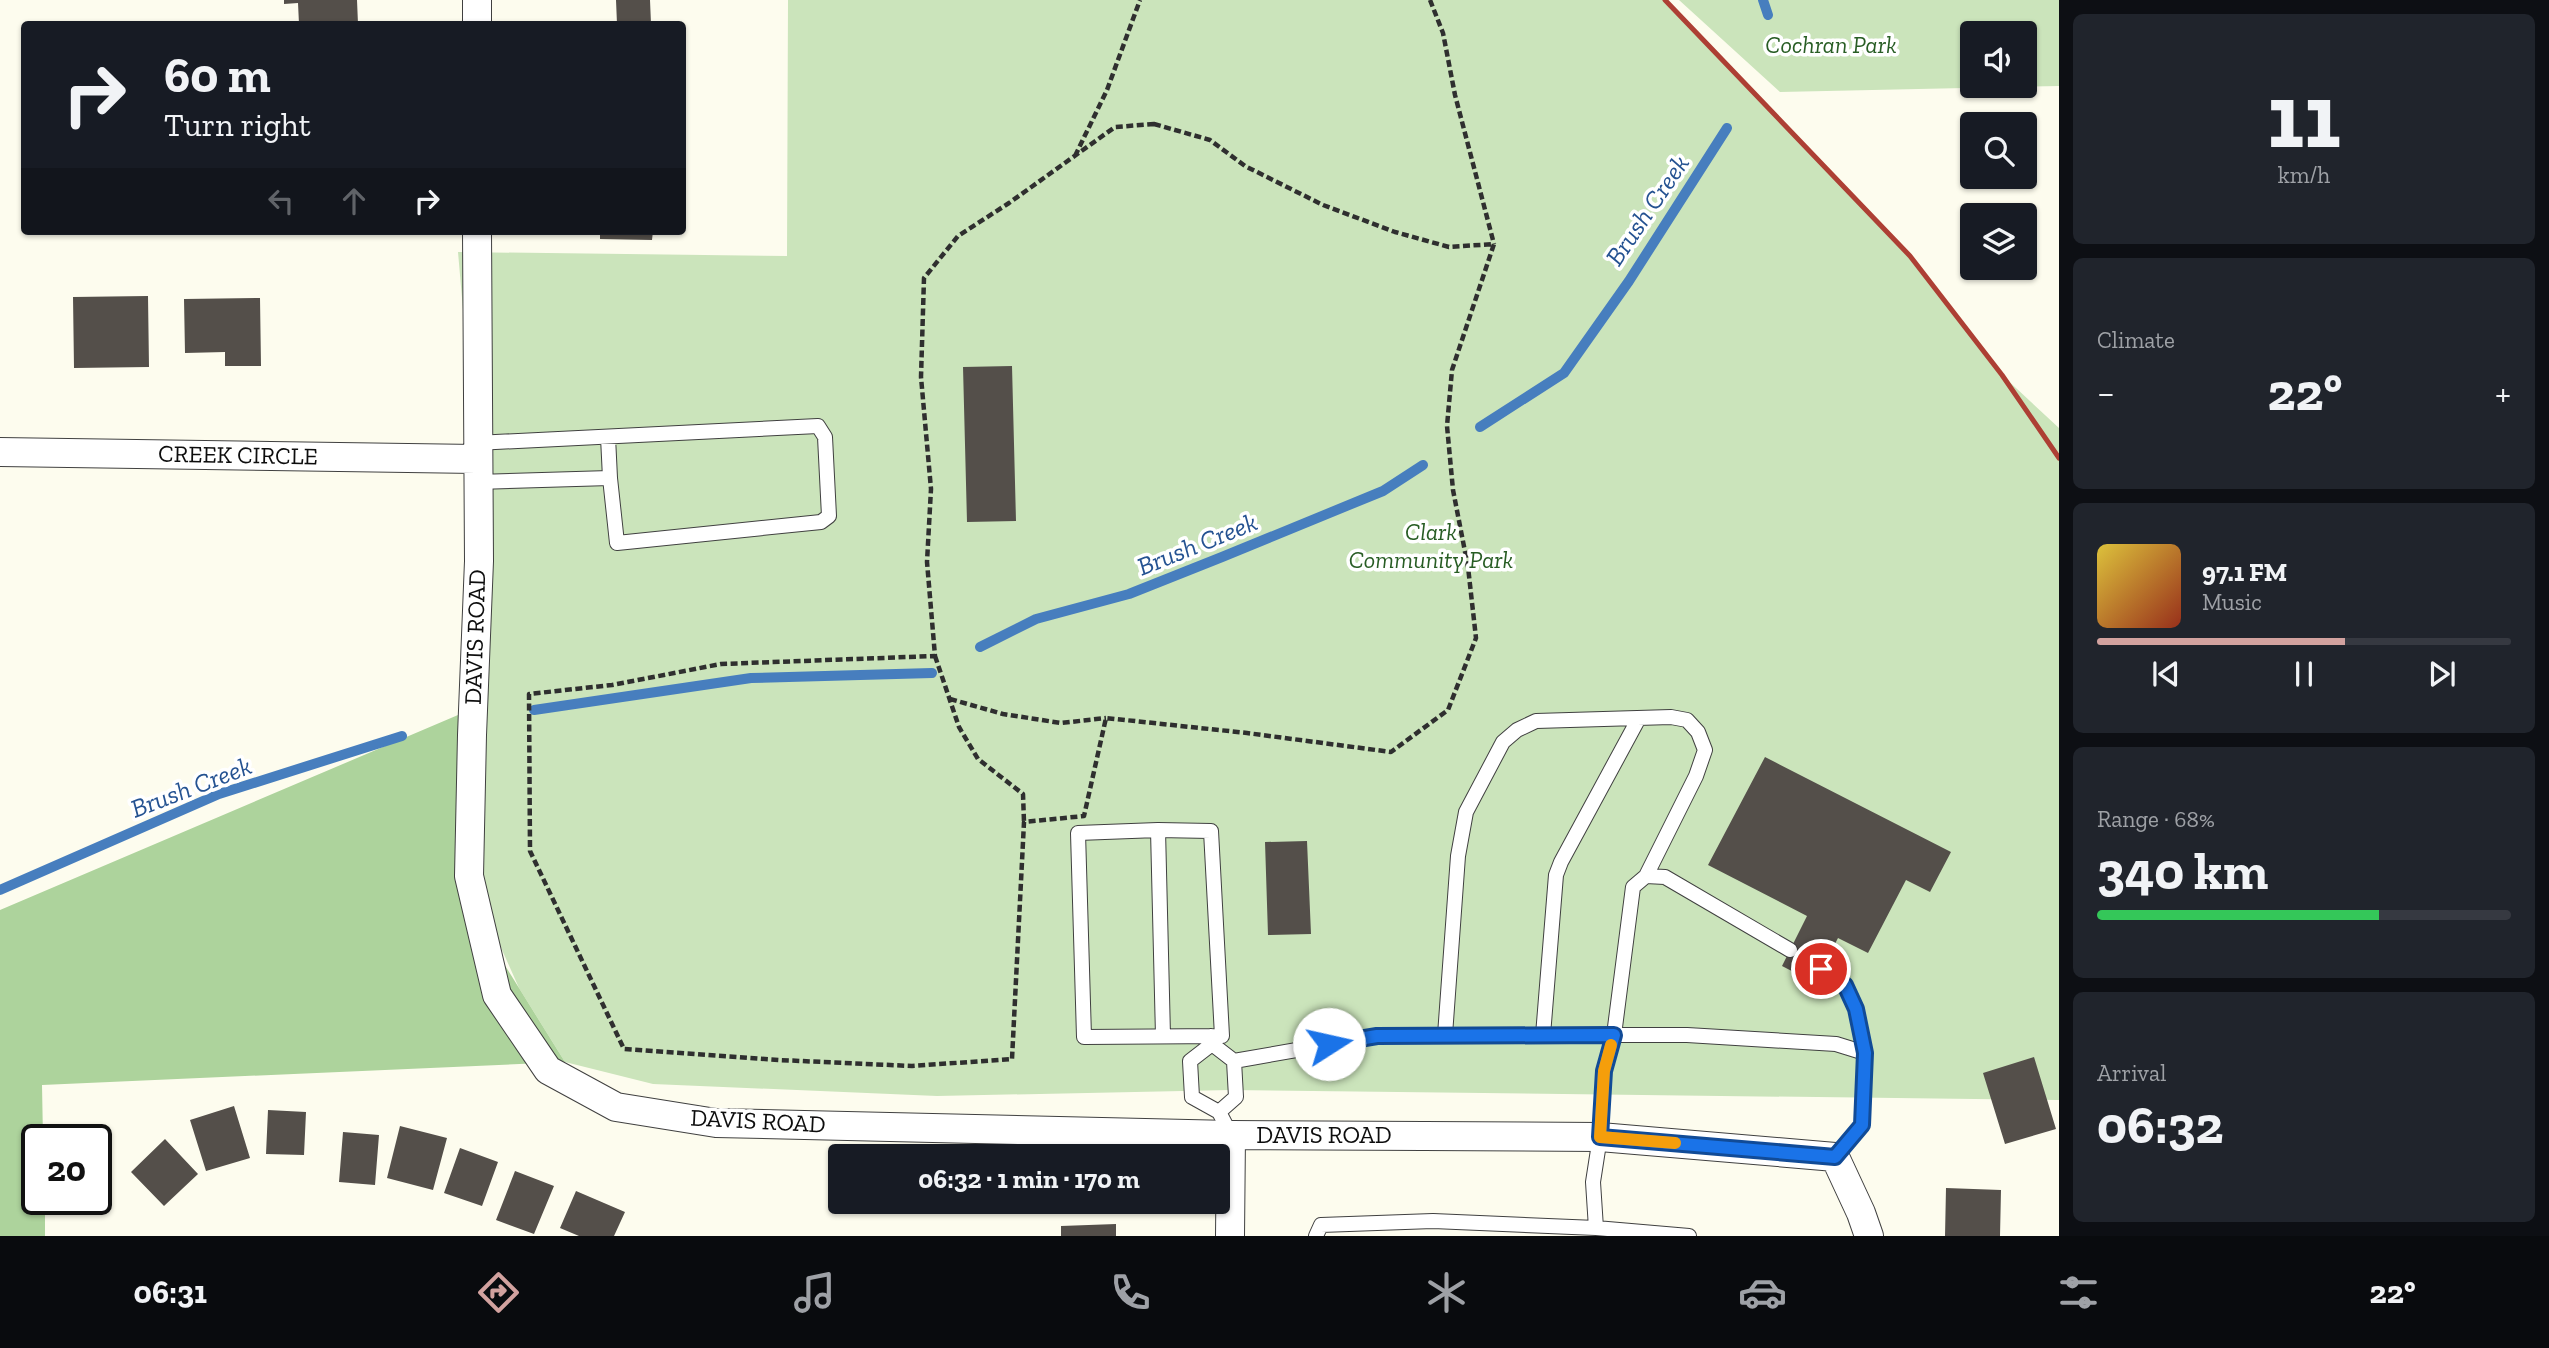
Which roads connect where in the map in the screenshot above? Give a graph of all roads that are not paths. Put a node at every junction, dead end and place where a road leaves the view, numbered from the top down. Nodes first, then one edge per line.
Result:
1 (477, 0) edge
2 (477, 21) edge
3 (477, 235) edge
4 (608, 437) junction
5 (0, 452) edge
6 (476, 461) junction
7 (610, 478) junction
8 (1639, 718) junction
9 (1158, 830) junction
10 (1646, 876) junction
11 (1790, 950) dead end
12 (1821, 969) dead end
13 (1445, 1035) junction
14 (1543, 1035) junction
15 (1614, 1035) junction
16 (1163, 1036) junction
17 (1215, 1039) junction
18 (1865, 1053) junction
19 (1234, 1061) junction
20 (1225, 1123) junction
21 (1600, 1137) junction
22 (1835, 1157) junction
23 (1595, 1228) junction
24 (1230, 1236) edge
25 (1316, 1236) edge
26 (1689, 1236) edge
27 (1869, 1236) edge

1 - 2 street
3 - 6 street, DAVIS ROAD
4 - 6 lane
4 - 7 lane
4 - 7 lane
5 - 6 street, CREEK CIRCLE
6 - 7 lane
6 - 20 street, DAVIS ROAD
8 - 10 lane
8 - 13 lane
8 - 14 lane
9 - 16 lane
9 - 16 lane
9 - 17 lane
10 - 11 lane
10 - 15 lane
12 - 18 lane
13 - 14 lane
13 - 19 lane
14 - 15 lane
15 - 18 lane
15 - 21 lane
16 - 17 lane
17 - 19 lane
17 - 20 lane
18 - 22 lane
19 - 20 lane
20 - 21 street, DAVIS ROAD
20 - 24 street
21 - 22 street, DAVIS ROAD
21 - 23 lane
22 - 27 street
23 - 25 lane
23 - 26 lane

